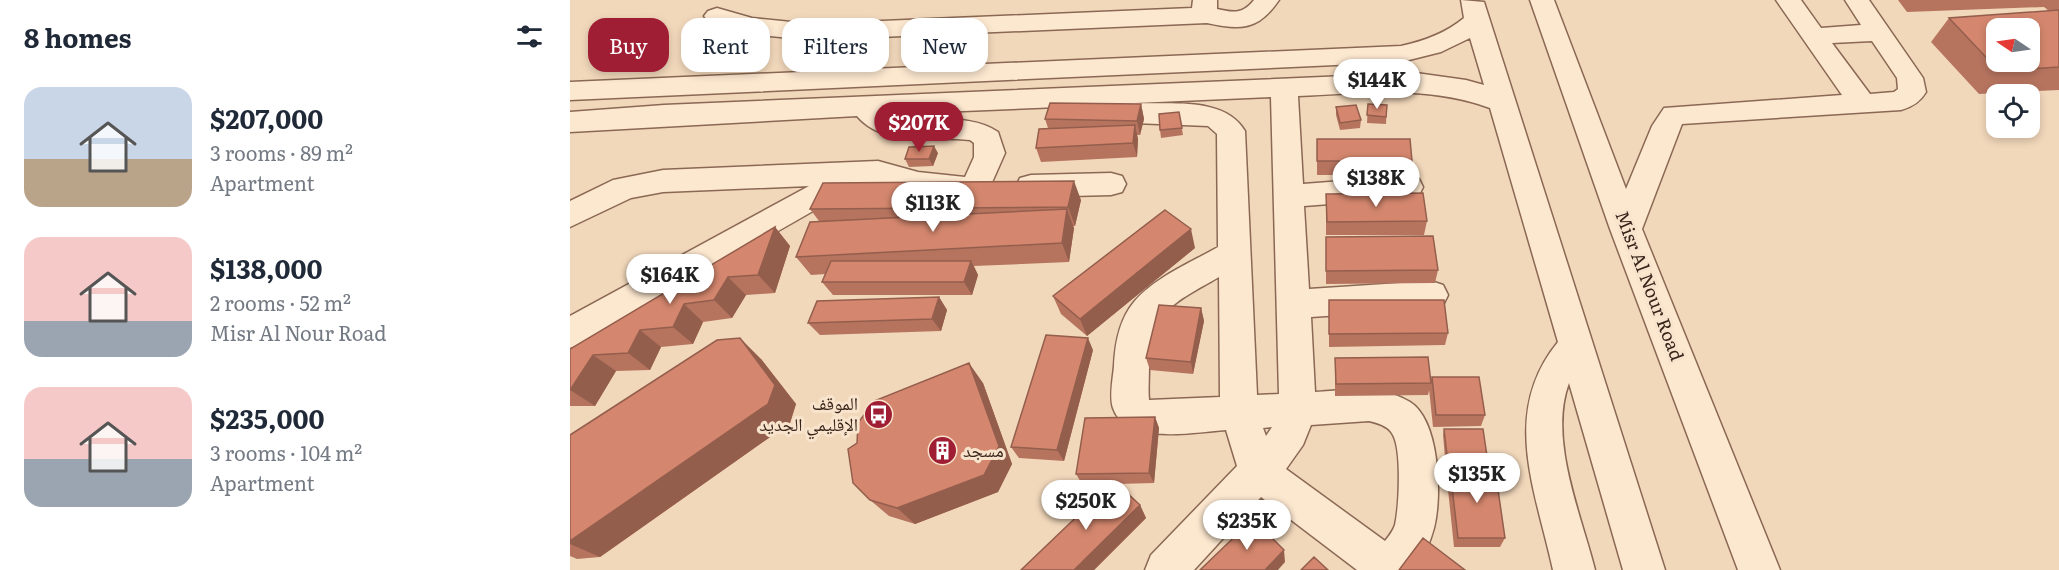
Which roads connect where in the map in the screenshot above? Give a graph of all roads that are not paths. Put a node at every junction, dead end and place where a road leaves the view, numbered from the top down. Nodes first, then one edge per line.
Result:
1 (1267, 0) edge
2 (1542, 0) edge
3 (1788, 0) edge
4 (1857, 0) edge
5 (1206, 8) edge
6 (1474, 10) edge
7 (717, 16) dead end
8 (988, 22) edge
9 (782, 29) edge
10 (1880, 32) junction
11 (901, 34) edge
12 (1814, 36) junction
13 (825, 72) edge
14 (897, 76) junction
15 (803, 81) junction
16 (1284, 88) junction
17 (570, 91) edge
18 (1105, 96) junction
19 (1502, 102) junction
20 (1862, 103) junction
21 (864, 106) junction
22 (570, 122) edge
23 (855, 173) junction
24 (1111, 184) dead end
25 (1408, 187) dead end
26 (975, 188) junction
27 (1288, 196) junction
28 (570, 215) edge
29 (1626, 229) junction
30 (1236, 252) junction
31 (1431, 295) dead end
32 (1293, 304) junction
33 (570, 333) edge
34 (1576, 345) junction
35 (1298, 409) junction
36 (1239, 412) junction
37 (1258, 471) junction
38 (1389, 569) edge
39 (1166, 570) edge
40 (1574, 570) edge
41 (1644, 570) edge
42 (1758, 570) edge

1 - 5 street
2 - 29 street, Misr Al Nour Road
3 - 12 street
4 - 10 street
5 - 8 street
6 - 14 street
6 - 19 street
7 - 9 street
10 - 12 street
10 - 20 street
11 - 14 street
12 - 20 street
13 - 15 street
14 - 15 street
15 - 17 street
16 - 18 street
16 - 19 street
16 - 27 street
18 - 21 street
18 - 30 street
19 - 34 street
20 - 29 street
21 - 22 street
21 - 26 street
23 - 26 street
23 - 28 street
23 - 33 street
24 - 26 street
25 - 27 street
27 - 32 street
29 - 42 street, Misr Al Nour Road
30 - 36 street
30 - 36 street
31 - 32 street
32 - 35 street
34 - 40 street
34 - 41 street
35 - 36 street
35 - 37 street
35 - 38 street
36 - 37 street
37 - 38 street
37 - 39 street

